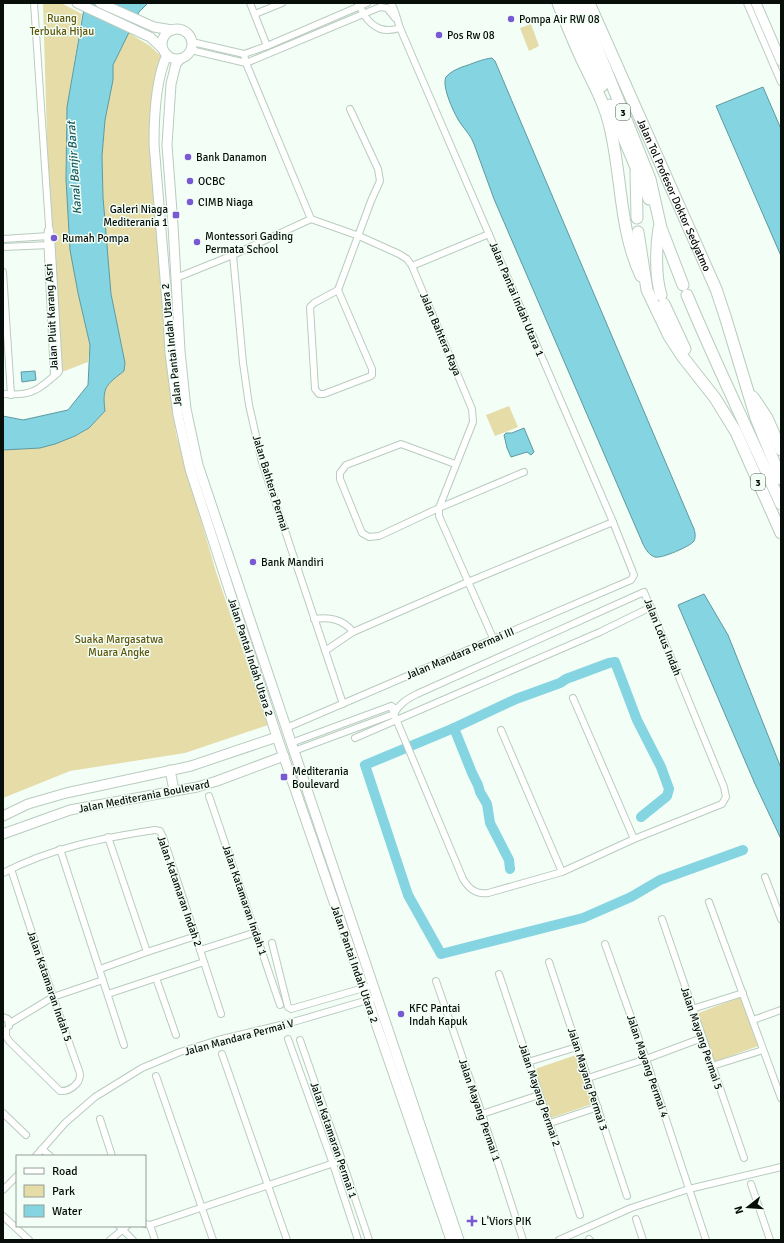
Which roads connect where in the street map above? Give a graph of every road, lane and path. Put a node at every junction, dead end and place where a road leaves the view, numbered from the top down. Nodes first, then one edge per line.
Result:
1 (34, 3) edge
2 (77, 3) edge
3 (100, 3) edge
4 (250, 3) edge
5 (282, 3) edge
6 (367, 3) edge
7 (391, 3) edge
8 (558, 3) edge
9 (568, 3) edge
10 (579, 3) edge
11 (589, 3) edge
12 (596, 3) edge
13 (747, 3) edge
14 (756, 3) edge
15 (359, 4) edge
16 (255, 14) junction
17 (364, 14) junction
18 (397, 21) junction
19 (134, 24) junction
20 (400, 28) junction
21 (172, 30) junction
22 (602, 31) junction
23 (191, 46) junction
24 (267, 46) junction
25 (214, 48) junction
26 (165, 54) junction
27 (244, 54) junction
28 (212, 55) junction
29 (179, 60) junction
30 (781, 61) edge
31 (246, 63) junction
32 (781, 82) edge
33 (350, 109) dead end
34 (636, 166) junction
35 (637, 218) dead end
36 (311, 219) junction
37 (660, 223) junction
38 (638, 232) dead end
39 (489, 234) junction
40 (49, 236) junction
41 (359, 236) junction
42 (3, 240) edge
43 (49, 245) junction
44 (3, 247) edge
45 (233, 255) junction
46 (412, 266) junction
47 (3, 272) edge
48 (176, 278) junction
49 (338, 290) junction
50 (647, 290) junction
51 (698, 376) junction
52 (748, 390) junction
53 (3, 394) edge
54 (11, 395) junction
55 (781, 450) edge
56 (455, 464) junction
57 (524, 472) dead end
58 (781, 479) edge
59 (781, 504) edge
60 (439, 508) junction
61 (613, 522) junction
62 (781, 533) edge
63 (634, 577) joint
64 (468, 582) junction
65 (651, 607) junction
66 (314, 618) junction
67 (354, 632) junction
68 (493, 638) junction
69 (325, 651) junction
70 (573, 698) dead end
71 (343, 704) junction
72 (394, 712) junction
73 (286, 728) junction
74 (501, 730) dead end
75 (277, 736) junction
76 (355, 738) dead end
77 (292, 747) junction
78 (284, 756) junction
79 (170, 770) junction
80 (292, 778) junction
81 (174, 790) junction
82 (209, 796) dead end
83 (3, 816) edge
84 (3, 834) edge
85 (108, 837) junction
86 (634, 839) junction
87 (60, 850) junction
88 (10, 869) junction
89 (562, 872) junction
90 (3, 873) edge
91 (765, 877) dead end
92 (709, 902) dead end
93 (781, 918) edge
94 (662, 919) dead end
95 (256, 932) junction
96 (196, 936) junction
97 (272, 943) dead end
98 (605, 944) dead end
99 (200, 950) junction
100 (147, 952) junction
101 (204, 962) junction
102 (549, 962) dead end
103 (100, 969) junction
104 (499, 974) dead end
105 (156, 978) junction
106 (103, 980) junction
107 (436, 981) dead end
108 (374, 985) junction
109 (363, 988) junction
110 (742, 993) junction
111 (108, 994) junction
112 (53, 997) junction
113 (378, 997) junction
114 (367, 1000) junction
115 (280, 1005) dead end
116 (692, 1009) junction
117 (781, 1010) edge
118 (221, 1014) dead end
119 (4, 1015) edge
120 (753, 1020) junction
121 (10, 1023) junction
122 (5, 1030) edge
123 (176, 1035) dead end
124 (702, 1038) junction
125 (288, 1040) dead end
126 (300, 1040) dead end
127 (124, 1045) dead end
128 (577, 1047) junction
129 (763, 1050) junction
130 (222, 1054) dead end
131 (646, 1059) junction
132 (528, 1062) junction
133 (712, 1066) junction
134 (156, 1076) dead end
135 (588, 1078) junction
136 (539, 1095) junction
137 (781, 1098) edge
138 (598, 1107) junction
139 (3, 1113) edge
140 (482, 1114) junction
141 (100, 1120) dead end
142 (550, 1124) junction
143 (26, 1135) dead end
144 (40, 1153) edge
145 (112, 1155) edge
146 (744, 1158) dead end
147 (342, 1160) junction
148 (333, 1164) junction
149 (781, 1167) edge
150 (16, 1177) edge
151 (751, 1184) dead end
152 (268, 1185) junction
153 (689, 1189) junction
154 (3, 1190) edge
155 (627, 1196) dead end
156 (202, 1208) junction
157 (580, 1215) dead end
158 (3, 1216) edge
159 (636, 1219) dead end
160 (148, 1225) edge
161 (123, 1227) edge
162 (29, 1240) edge
163 (110, 1240) edge
164 (133, 1240) edge
165 (155, 1240) edge
166 (213, 1240) edge
167 (287, 1240) edge
168 (358, 1240) edge
169 (369, 1240) edge
170 (450, 1240) edge
171 (459, 1240) edge
172 (523, 1240) edge
173 (559, 1240) edge
174 (643, 1240) edge
175 (706, 1240) edge
176 (770, 1240) edge

1 - 40 street, Jalan Pluit Karang Asri
2 - 19 street
3 - 19 street
4 - 16 street
5 - 16 street
6 - 15 street
7 - 18 street, Jalan Pantai Indah Utara 1
8 - 50 highway
9 - 34 highway, Jalan Tol Profesor Doktor Sedyatmo / 3
10 - 37 highway, Jalan Tol Profesor Doktor Sedyatmo / 3
11 - 22 highway, Jalan Tol Profesor Doktor Sedyatmo / 3
12 - 22 highway
13 - 32 street
14 - 30 street
15 - 17 street
15 - 24 street
16 - 24 street
17 - 18 street
17 - 20 street
17 - 31 street
18 - 20 street, Jalan Pantai Indah Utara 1
19 - 21 street
19 - 26 street
20 - 39 street, Jalan Pantai Indah Utara 1
21 - 23 street
21 - 26 street
22 - 52 highway, Jalan Tol Profesor Doktor Sedyatmo / 3
23 - 25 street
23 - 28 street
23 - 29 street
24 - 27 street
25 - 27 street
25 - 28 street
26 - 29 street
26 - 75 street, Jalan Pantai Indah Utara 2
27 - 31 street
28 - 31 street
29 - 48 street, Jalan Pantai Indah Utara 2
31 - 36 street
33 - 41 street
34 - 35 highway, Jalan Tol Profesor Doktor Sedyatmo / 3
34 - 37 highway, Jalan Tol Profesor Doktor Sedyatmo / 3
36 - 41 street, Jalan Bahtera Raya
36 - 45 street
37 - 51 highway
37 - 59 highway, Jalan Tol Profesor Doktor Sedyatmo / 3
38 - 50 highway, 3
39 - 46 street
39 - 61 street, Jalan Pantai Indah Utara 1
40 - 42 street
40 - 43 street, Jalan Pluit Karang Asri
41 - 46 street, Jalan Bahtera Raya
41 - 49 street
43 - 44 street
43 - 54 street, Jalan Pluit Karang Asri
45 - 48 street
45 - 66 street, Jalan Bahtera Permai
46 - 56 street, Jalan Bahtera Raya
47 - 54 street
48 - 73 street, Jalan Pantai Indah Utara 2
49 - 49 street
50 - 51 highway, 3
51 - 62 highway, 3
52 - 55 highway, Jalan Tol Profesor Doktor Sedyatmo / 3
52 - 58 highway, Jalan Tol Profesor Doktor Sedyatmo / 3
53 - 54 street
56 - 60 street, Jalan Bahtera Raya
56 - 60 street
57 - 60 street
60 - 64 street
61 - 63 street, Jalan Pantai Indah Utara 1
61 - 64 street
63 - 68 street, Jalan Mandara Permai III
64 - 67 street
64 - 68 street
65 - 72 street
65 - 72 street, Jalan Lotus Indah
65 - 86 street, Jalan Lotus Indah
66 - 67 street
66 - 69 street, Jalan Bahtera Permai
67 - 69 street
68 - 71 street, Jalan Mandara Permai III
69 - 71 street, Jalan Bahtera Permai
70 - 86 street
71 - 73 street, Jalan Mandara Permai III
72 - 76 street
72 - 77 street, Jalan Lotus Indah
72 - 89 street, Jalan Lotus Indah
73 - 77 street, Jalan Pantai Indah Utara 2
74 - 89 street
75 - 78 street, Jalan Pantai Indah Utara 2
75 - 79 street, Jalan Mediterania Boulevard
77 - 80 street
77 - 108 street, Jalan Pantai Indah Utara 2
78 - 80 street, Jalan Pantai Indah Utara 2
78 - 81 street, Jalan Mediterania Boulevard
79 - 81 street
79 - 83 street, Jalan Mediterania Boulevard
80 - 109 street, Jalan Pantai Indah Utara 2
81 - 84 street, Jalan Mediterania Boulevard
82 - 95 street, Jalan Katamaran Indah 1
85 - 87 street, Jalan Katamaran Indah 2
85 - 96 street, Jalan Katamaran Indah 2
85 - 100 street
86 - 89 street, Jalan Lotus Indah
87 - 88 street, Jalan Katamaran Indah 2
87 - 103 street
88 - 90 street, Jalan Katamaran Indah 2
88 - 112 street, Jalan Katamaran Indah 5
91 - 93 street
92 - 110 street
94 - 116 street, Jalan Mayang Permai 5
95 - 99 street
95 - 115 street, Jalan Katamaran Indah 1
96 - 99 street, Jalan Katamaran Indah 2
96 - 100 street
97 - 109 street, Jalan Katamaran Indah 1
98 - 131 street, Jalan Mayang Permai 4
99 - 101 street, Jalan Katamaran Indah 2
100 - 103 street
101 - 105 street
101 - 118 street, Jalan Katamaran Indah 2
102 - 128 street, Jalan Mayang Permai 3
103 - 106 street
104 - 132 street, Jalan Mayang Permai 2
105 - 111 street
105 - 123 street
106 - 111 street
106 - 112 street
107 - 140 street, Jalan Mayang Permai 1
108 - 109 street, Jalan Katamaran Indah 1
108 - 113 street, Jalan Pantai Indah Utara 2
109 - 114 street, Jalan Pantai Indah Utara 2
110 - 116 street
110 - 120 street
111 - 127 street
112 - 121 street
112 - 122 street, Jalan Katamaran Indah 5
113 - 114 street, Jalan Mandara Permai V
113 - 171 street, Jalan Pantai Indah Utara 2
114 - 144 street, Jalan Mandara Permai V
114 - 170 street, Jalan Pantai Indah Utara 2
116 - 124 street, Jalan Mayang Permai 5
117 - 120 street
119 - 121 street
120 - 129 street
121 - 122 street
124 - 131 street
124 - 133 street, Jalan Mayang Permai 5
125 - 148 street
126 - 147 street, Jalan Katamaran Permai 1
128 - 132 street
128 - 135 street, Jalan Mayang Permai 3
129 - 133 street
129 - 137 street
130 - 152 street
131 - 135 street
131 - 153 street, Jalan Mayang Permai 4
132 - 136 street, Jalan Mayang Permai 2
133 - 146 street, Jalan Mayang Permai 5
134 - 156 street
135 - 138 street, Jalan Mayang Permai 3
136 - 140 street
136 - 142 street, Jalan Mayang Permai 2
138 - 142 street
138 - 155 street, Jalan Mayang Permai 3
139 - 143 street
140 - 172 street, Jalan Mayang Permai 1
141 - 145 street
142 - 157 street, Jalan Mayang Permai 2
147 - 148 street
147 - 169 street, Jalan Katamaran Permai 1
148 - 152 street
148 - 168 street
149 - 153 street
150 - 154 street
151 - 176 street
152 - 156 street
152 - 167 street
153 - 173 street
153 - 175 street, Jalan Mayang Permai 4
156 - 160 street
156 - 166 street
158 - 162 street
159 - 174 street
160 - 165 street
161 - 163 street
161 - 164 street

